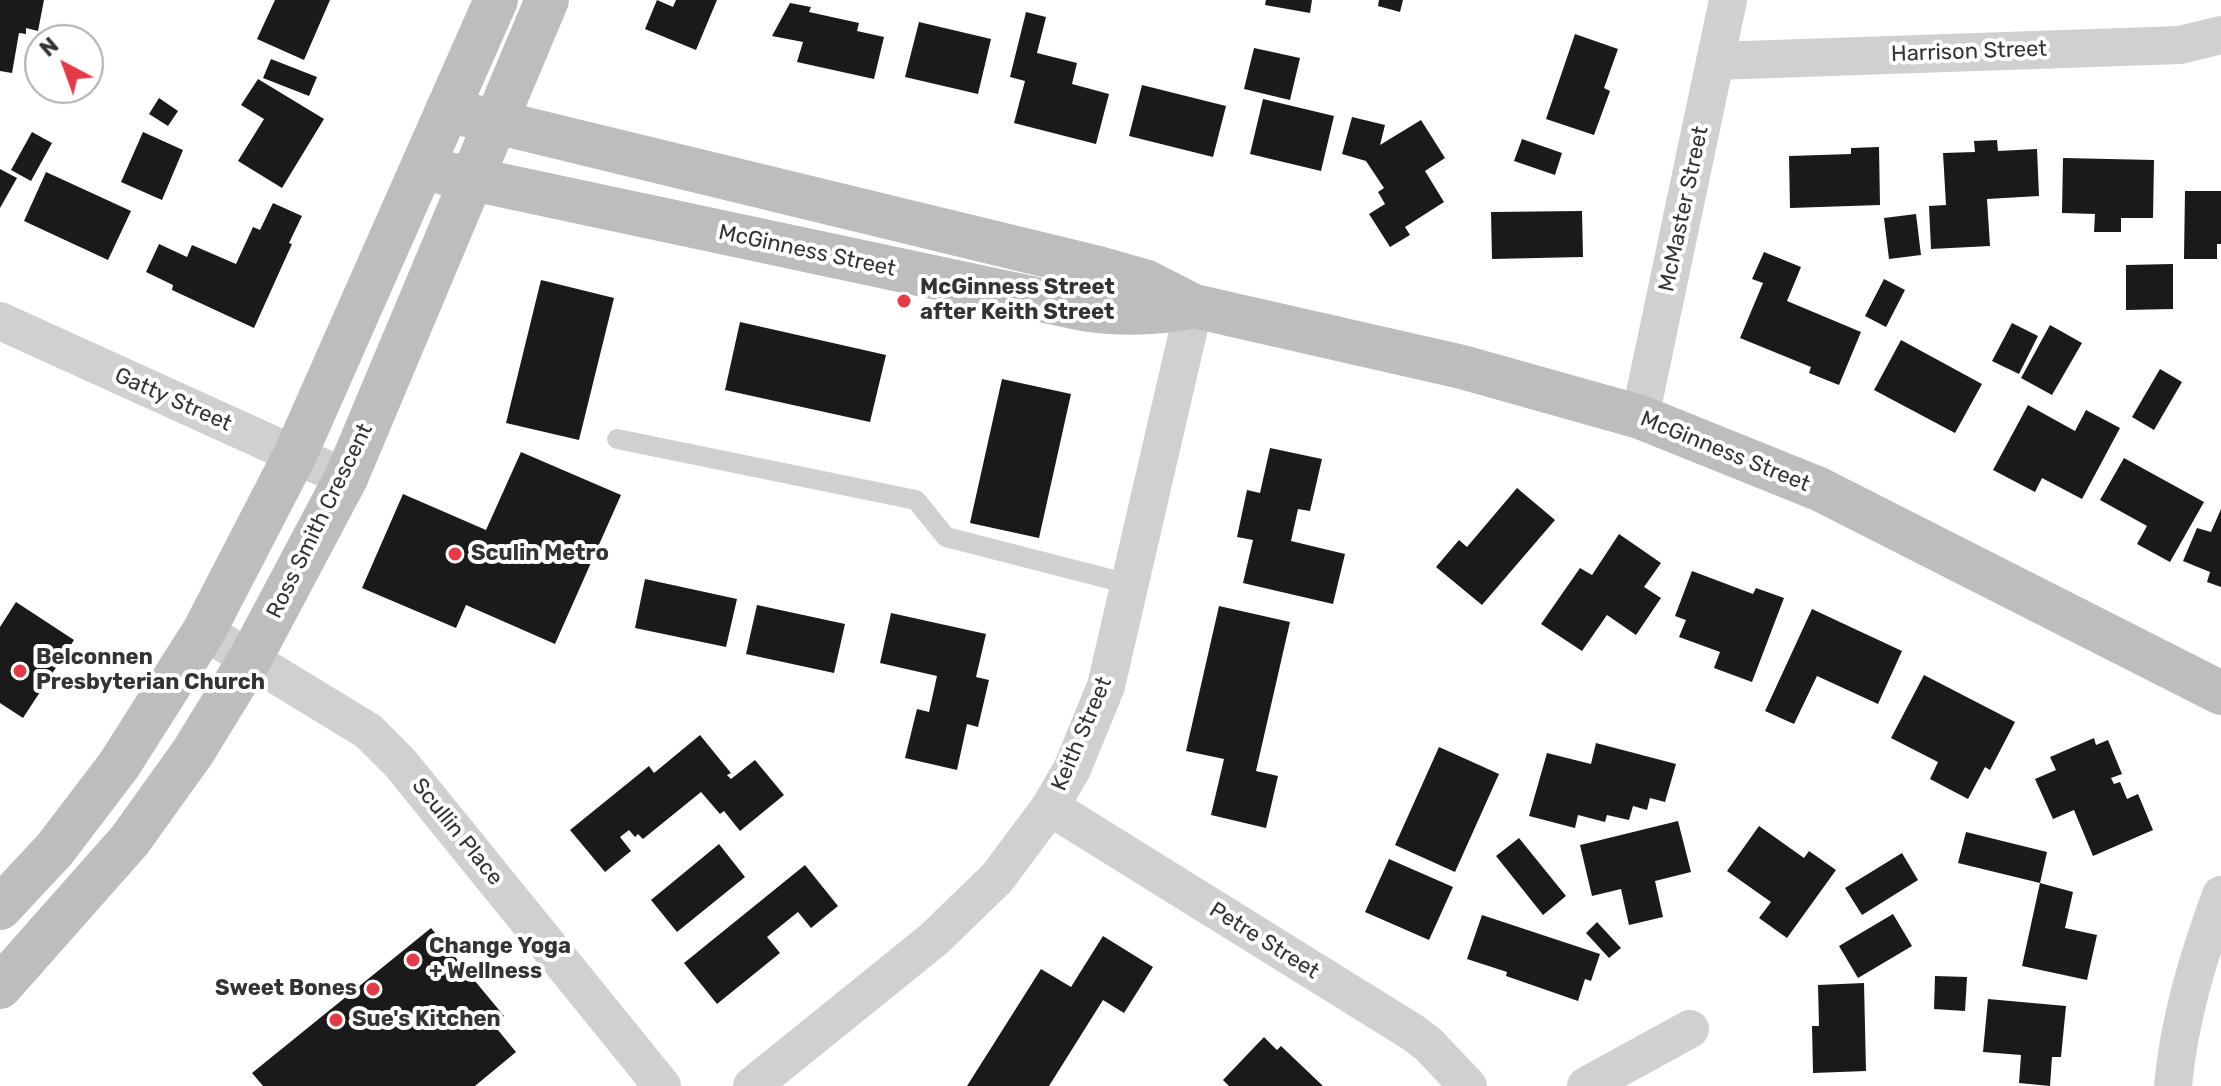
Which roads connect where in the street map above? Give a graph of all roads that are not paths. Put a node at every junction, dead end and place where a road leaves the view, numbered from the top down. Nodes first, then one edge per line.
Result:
1 (496, 0) edge
2 (547, 0) edge
3 (1728, 0) edge
4 (2221, 35) edge
5 (1715, 61) junction
6 (447, 110) junction
7 (496, 122) junction
8 (422, 168) junction
9 (472, 179) junction
10 (1194, 306) junction
11 (0, 321) edge
12 (1640, 417) junction
13 (617, 439) dead end
14 (295, 455) junction
15 (346, 478) junction
16 (1129, 584) junction
17 (204, 631) junction
18 (250, 659) junction
19 (2221, 693) edge
20 (1050, 807) junction
21 (2221, 895) edge
22 (0, 908) edge
23 (0, 987) edge
24 (1690, 1029) dead end
25 (662, 1086) edge
26 (752, 1086) edge
27 (1468, 1086) edge
28 (1586, 1086) edge
29 (2173, 1086) edge

1 - 6 street
2 - 7 street, Ross Smith Crescent
3 - 5 street, McMaster Street
4 - 5 street, Harrison Street
5 - 12 street, McMaster Street
6 - 7 street, McGinness Street
6 - 8 street
7 - 9 street, Ross Smith Crescent
7 - 10 street, McGinness Street
8 - 9 street, McGinness Street
8 - 14 street
9 - 10 street, McGinness Street
9 - 15 street, Ross Smith Crescent
10 - 12 street, McGinness Street
10 - 16 street, Keith Street
11 - 14 street, Gatty Street
12 - 19 street, McGinness Street
13 - 16 lane
14 - 15 street, Gatty Street
14 - 17 street
15 - 18 street, Ross Smith Crescent
16 - 20 street, Keith Street
17 - 18 street, Scullin Place
17 - 22 street
18 - 23 street, Ross Smith Crescent
18 - 25 street, Scullin Place
20 - 26 street, Keith Street
20 - 27 street, Petre Street
21 - 29 street
24 - 28 street

